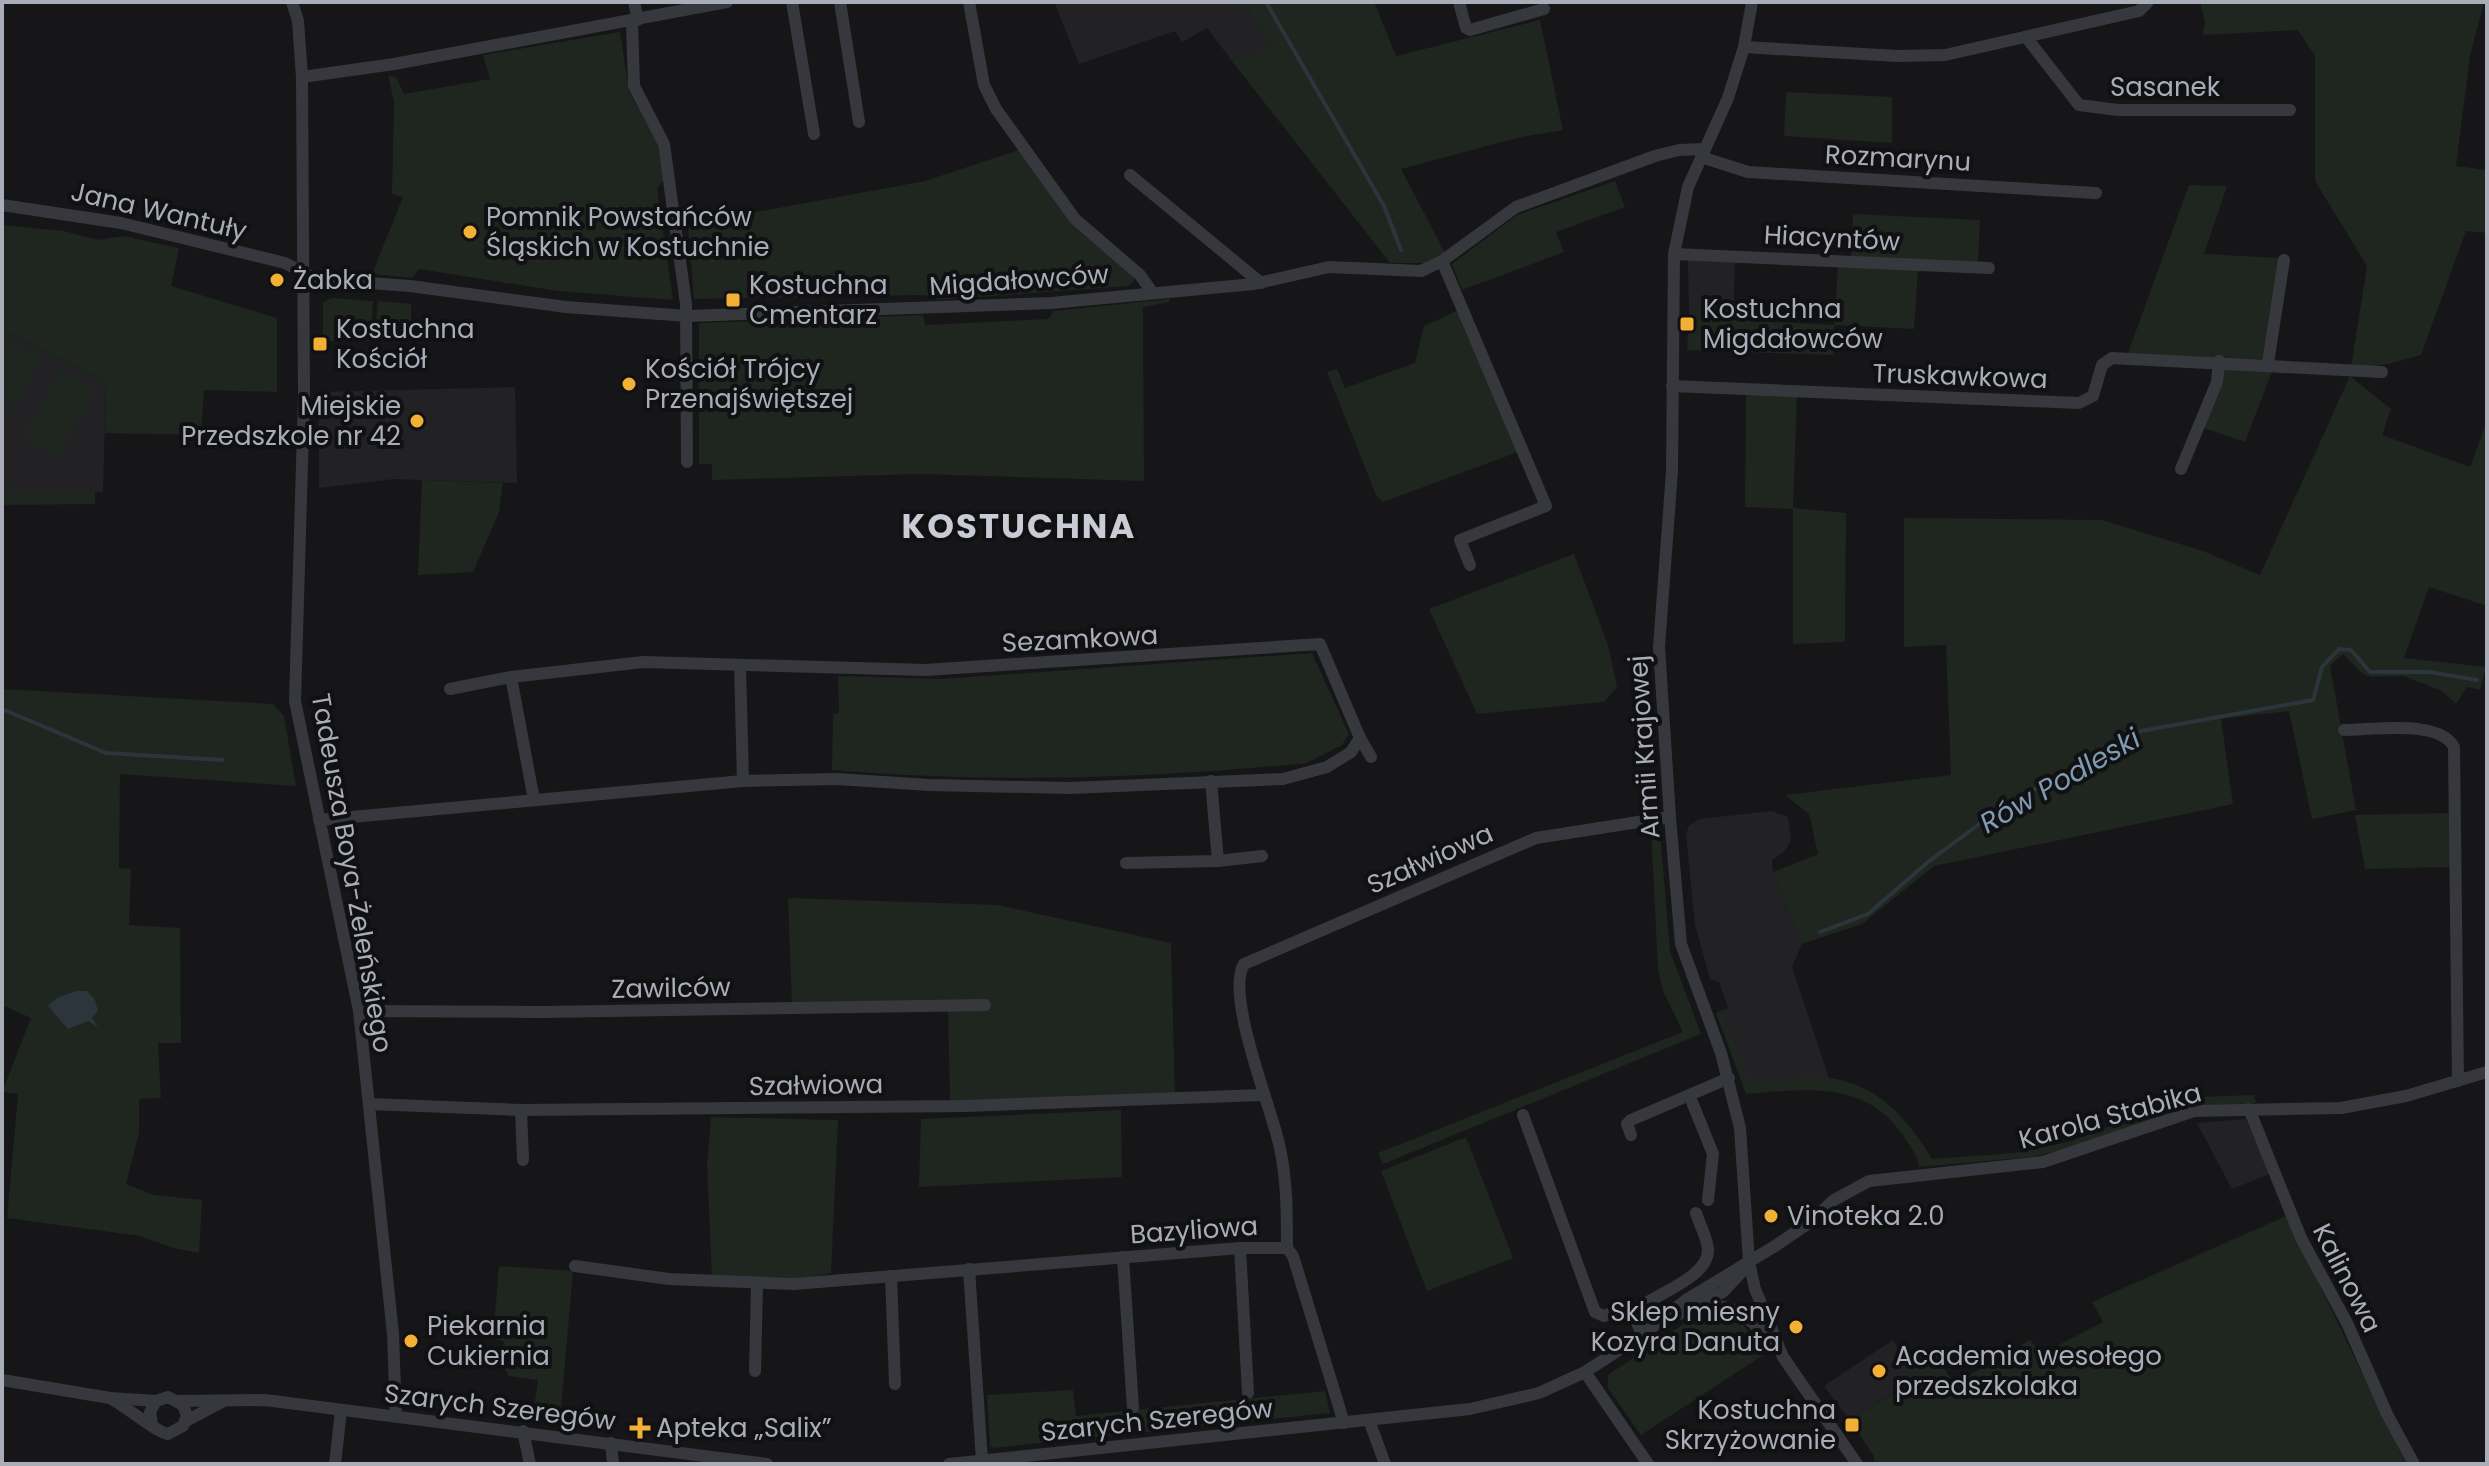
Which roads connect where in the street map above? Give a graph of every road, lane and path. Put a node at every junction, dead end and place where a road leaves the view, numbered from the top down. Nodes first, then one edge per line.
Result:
1 (292, 2) edge
2 (634, 2) edge
3 (727, 2) edge
4 (792, 2) edge
5 (840, 2) edge
6 (969, 2) edge
7 (1459, 2) edge
8 (1752, 2) edge
9 (2148, 2) edge
10 (1544, 9) dead end
11 (635, 20) junction
12 (2026, 37) junction
13 (1744, 47) junction
14 (302, 77) junction
15 (2290, 110) dead end
16 (859, 122) dead end
17 (814, 134) dead end
18 (1703, 153) junction
19 (1130, 175) dead end
20 (2096, 193) dead end
21 (2, 205) edge
22 (1674, 254) junction
23 (2284, 260) dead end
24 (1442, 261) junction
25 (1989, 268) dead end
26 (302, 272) junction
27 (1261, 283) junction
28 (1152, 292) junction
29 (687, 316) junction
30 (2219, 361) junction
31 (2268, 363) junction
32 (2382, 372) dead end
33 (1672, 386) junction
34 (687, 462) dead end
35 (2181, 469) dead end
36 (1470, 565) dead end
37 (740, 665) junction
38 (511, 677) junction
39 (450, 689) dead end
40 (2344, 730) dead end
41 (1360, 738) junction
42 (1371, 757) dead end
43 (743, 781) junction
44 (1211, 781) junction
45 (534, 800) junction
46 (1670, 817) junction
47 (319, 820) junction
48 (1262, 856) dead end
49 (1218, 861) junction
50 (1126, 863) dead end
51 (985, 1005) dead end
52 (359, 1011) junction
53 (2487, 1072) edge
54 (1729, 1078) junction
55 (2458, 1081) junction
56 (1262, 1095) junction
57 (1690, 1097) junction
58 (369, 1104) junction
59 (2249, 1109) junction
60 (521, 1110) junction
61 (1523, 1115) dead end
62 (1631, 1135) dead end
63 (523, 1160) dead end
64 (1708, 1200) dead end
65 (1696, 1213) dead end
66 (1240, 1248) junction
67 (1287, 1248) junction
68 (1123, 1257) junction
69 (1749, 1262) junction
70 (575, 1266) dead end
71 (969, 1269) junction
72 (891, 1276) junction
73 (757, 1285) junction
74 (1695, 1308) junction
75 (1657, 1324) junction
76 (1642, 1335) junction
77 (1776, 1346) junction
78 (755, 1371) dead end
79 (1585, 1372) junction
80 (2, 1380) edge
81 (895, 1384) dead end
82 (1248, 1393) dead end
83 (110, 1398) junction
84 (227, 1400) junction
85 (156, 1401) junction
86 (179, 1401) junction
87 (1133, 1408) dead end
88 (341, 1410) junction
89 (396, 1416) junction
90 (1369, 1420) junction
91 (186, 1421) junction
92 (1344, 1423) junction
93 (152, 1424) junction
94 (523, 1431) junction
95 (611, 1443) junction
96 (1089, 1450) junction
97 (982, 1461) junction
98 (335, 1464) edge
99 (530, 1464) edge
100 (613, 1464) edge
101 (767, 1464) edge
102 (949, 1464) edge
103 (1095, 1464) edge
104 (1385, 1464) edge
105 (1648, 1464) edge
106 (1857, 1464) edge
107 (2414, 1464) edge

1 - 14 street, Tadeusza Boya-Żeleńskiego
2 - 11 street
3 - 11 street
4 - 17 street
5 - 16 street
6 - 28 street
7 - 10 street
8 - 13 street, Armii Krajowej
9 - 12 street
11 - 14 street
11 - 29 street
12 - 13 street
12 - 15 street, Sasanek
13 - 18 street, Armii Krajowej
14 - 26 street, Tadeusza Boya-Żeleńskiego
18 - 20 street, Rozmarynu
18 - 22 street, Armii Krajowej
18 - 24 street, Migdałowców
19 - 27 street
21 - 26 street, Jana Wantuły
22 - 25 street, Hiacyntów
22 - 33 street, Armii Krajowej
23 - 31 street
24 - 27 street, Migdałowców
24 - 36 street
26 - 29 street, Migdałowców
26 - 47 street, Tadeusza Boya-Żeleńskiego
27 - 28 street, Migdałowców
28 - 29 street, Migdałowców
29 - 34 street
30 - 31 street, Truskawkowa
30 - 33 street, Truskawkowa
30 - 35 street
31 - 32 street, Truskawkowa
33 - 46 street, Armii Krajowej
37 - 38 street, Sezamkowa
37 - 41 street, Sezamkowa
37 - 43 street
38 - 39 street, Sezamkowa
38 - 45 street
40 - 55 street
41 - 42 street, Sezamkowa
41 - 44 street
43 - 44 street
43 - 45 street
44 - 49 street
45 - 47 street
46 - 54 street, Armii Krajowej
46 - 56 street, Szałwiowa
47 - 52 street, Tadeusza Boya-Żeleńskiego
48 - 49 street
49 - 50 street
51 - 52 street, Zawilców
52 - 58 street, Tadeusza Boya-Żeleńskiego
53 - 55 street, Karola Stabika
54 - 57 street
54 - 69 street, Armii Krajowej
55 - 59 street, Karola Stabika
56 - 60 street, Szałwiowa
56 - 67 street, Szałwiowa
57 - 62 street
57 - 64 street
58 - 60 street, Szałwiowa
58 - 89 street, Tadeusza Boya-Żeleńskiego
59 - 69 street, Karola Stabika
59 - 107 street, Kalinowa
60 - 63 street
61 - 76 street
65 - 75 street
66 - 67 street, Bazyliowa
66 - 68 street, Bazyliowa
66 - 82 street
67 - 92 street, Bazyliowa
68 - 71 street, Bazyliowa
68 - 87 street
69 - 74 street, Szarych Szeregów
69 - 75 street, Szarych Szeregów
69 - 77 street, Armii Krajowej
70 - 73 street, Bazyliowa
71 - 72 street, Bazyliowa
71 - 97 street
72 - 73 street, Bazyliowa
72 - 81 street
73 - 78 street
74 - 75 street, Szarych Szeregów
74 - 77 street, Szarych Szeregów
75 - 76 street, Szarych Szeregów
76 - 79 street, Szarych Szeregów
77 - 106 street, Armii Krajowej
79 - 90 street, Szarych Szeregów
79 - 105 street
80 - 83 street
83 - 85 street
83 - 93 street
84 - 86 street, Szarych Szeregów
84 - 88 street, Szarych Szeregów
84 - 91 street, Szarych Szeregów
85 - 86 street
85 - 93 street
86 - 91 street
88 - 89 street, Szarych Szeregów
88 - 98 street
89 - 94 street, Szarych Szeregów
90 - 92 street, Szarych Szeregów
90 - 104 street
91 - 93 street
92 - 96 street, Szarych Szeregów
94 - 95 street, Szarych Szeregów
94 - 99 street
95 - 100 street
95 - 101 street, Szarych Szeregów
96 - 97 street, Szarych Szeregów
96 - 103 street
97 - 102 street, Szarych Szeregów

